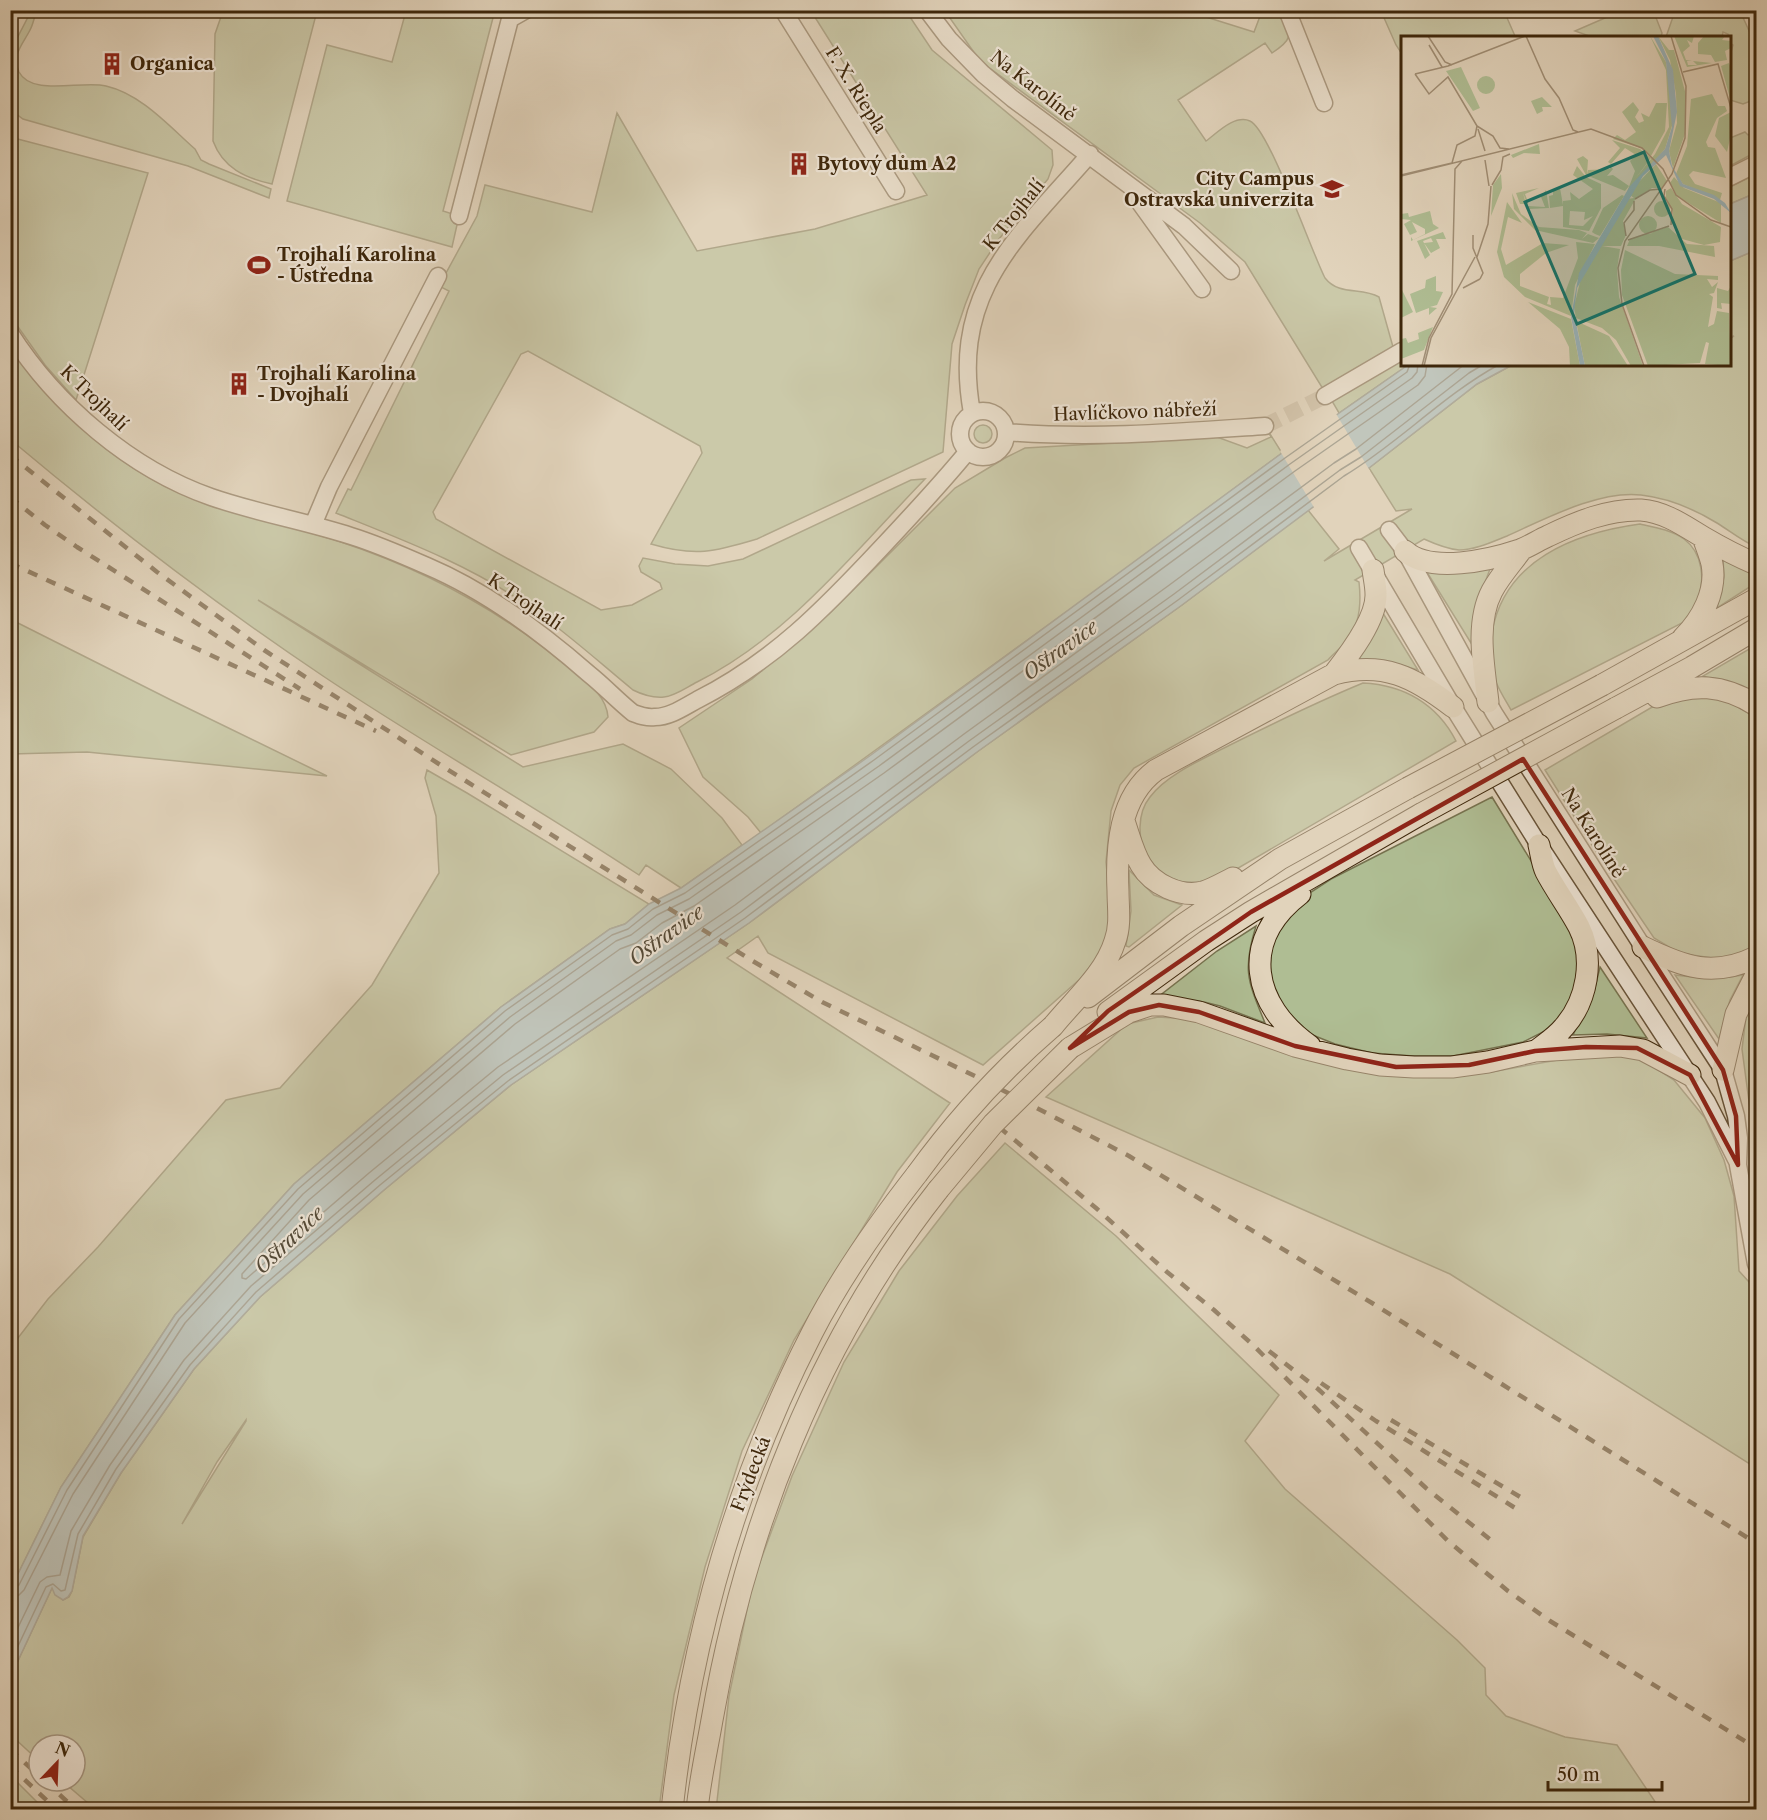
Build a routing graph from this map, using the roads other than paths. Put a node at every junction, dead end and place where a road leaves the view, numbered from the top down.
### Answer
1 (526, 10) edge
2 (783, 10) edge
3 (927, 10) edge
4 (1287, 10) edge
5 (1324, 103) dead end
6 (1090, 154) junction
7 (1756, 164) edge
8 (1731, 176) edge
9 (1126, 183) junction
10 (896, 191) dead end
11 (459, 216) dead end
12 (1231, 271) dead end
13 (438, 276) dead end
14 (1202, 289) dead end
15 (10, 333) edge
16 (1401, 352) edge
17 (1325, 396) tunnel mouth
18 (972, 413) junction
19 (1265, 426) tunnel mouth
20 (1006, 432) junction
21 (968, 451) junction
22 (313, 525) junction
23 (1389, 530) dead end
24 (1703, 537) junction
25 (1359, 548) dead end
26 (1522, 549) junction
27 (1405, 550) junction
28 (1756, 564) edge
29 (1373, 570) junction
30 (1756, 599) edge
31 (1756, 628) edge
32 (1678, 643) junction
33 (1334, 674) junction
34 (1488, 702) junction
35 (1756, 705) edge
36 (1453, 707) junction
37 (1616, 708) junction
38 (1124, 820) junction
39 (1539, 845) junction
40 (1352, 852) junction
41 (1280, 859) junction
42 (1642, 947) junction
43 (1756, 957) edge
44 (1756, 975) edge
45 (1059, 1020) junction
46 (1077, 1043) junction
47 (1536, 1051) junction
48 (1324, 1053) junction
49 (1724, 1070) junction
50 (1690, 1075) junction
51 (1738, 1165) junction
52 (1756, 1264) edge
53 (672, 1809) edge
54 (697, 1809) edge

1 - 11 street
2 - 10 street, F. X. Riepla
3 - 6 street, Na Karolíně
4 - 5 street
6 - 9 street, Na Karolíně
6 - 18 street, K Trojhalí
7 - 8 street
9 - 12 street
9 - 14 street
13 - 22 street
15 - 22 street, K Trojhalí
16 - 17 street
18 - 20 street
18 - 21 street
19 - 20 street, Havlíčkovo nábřeží
20 - 21 street
21 - 22 street, K Trojhalí
23 - 27 street, Na Karolíně
24 - 26 main road
24 - 28 main road
24 - 32 main road
25 - 29 street, Na Karolíně
26 - 27 main road
26 - 34 main road
27 - 34 street, Na Karolíně
29 - 33 main road
29 - 36 street, Na Karolíně
30 - 32 main road
31 - 37 main road
32 - 41 main road, bridge
33 - 36 main road
33 - 38 main road
34 - 42 street, Na Karolíně
35 - 37 main road
36 - 39 street, Na Karolíně
37 - 40 main road, bridge
38 - 41 main road
38 - 45 main road
39 - 47 main road
39 - 50 street, Na Karolíně
40 - 46 main road
40 - 48 main road
41 - 45 main road
42 - 43 main road
42 - 49 street, Na Karolíně
44 - 49 main road
45 - 53 main road, Frýdecká, bridge
46 - 48 main road
46 - 54 main road, Frýdecká, bridge
47 - 48 main road
47 - 50 main road
49 - 51 street, Na Karolíně
50 - 51 street, Na Karolíně
51 - 52 street, Na Karolíně

